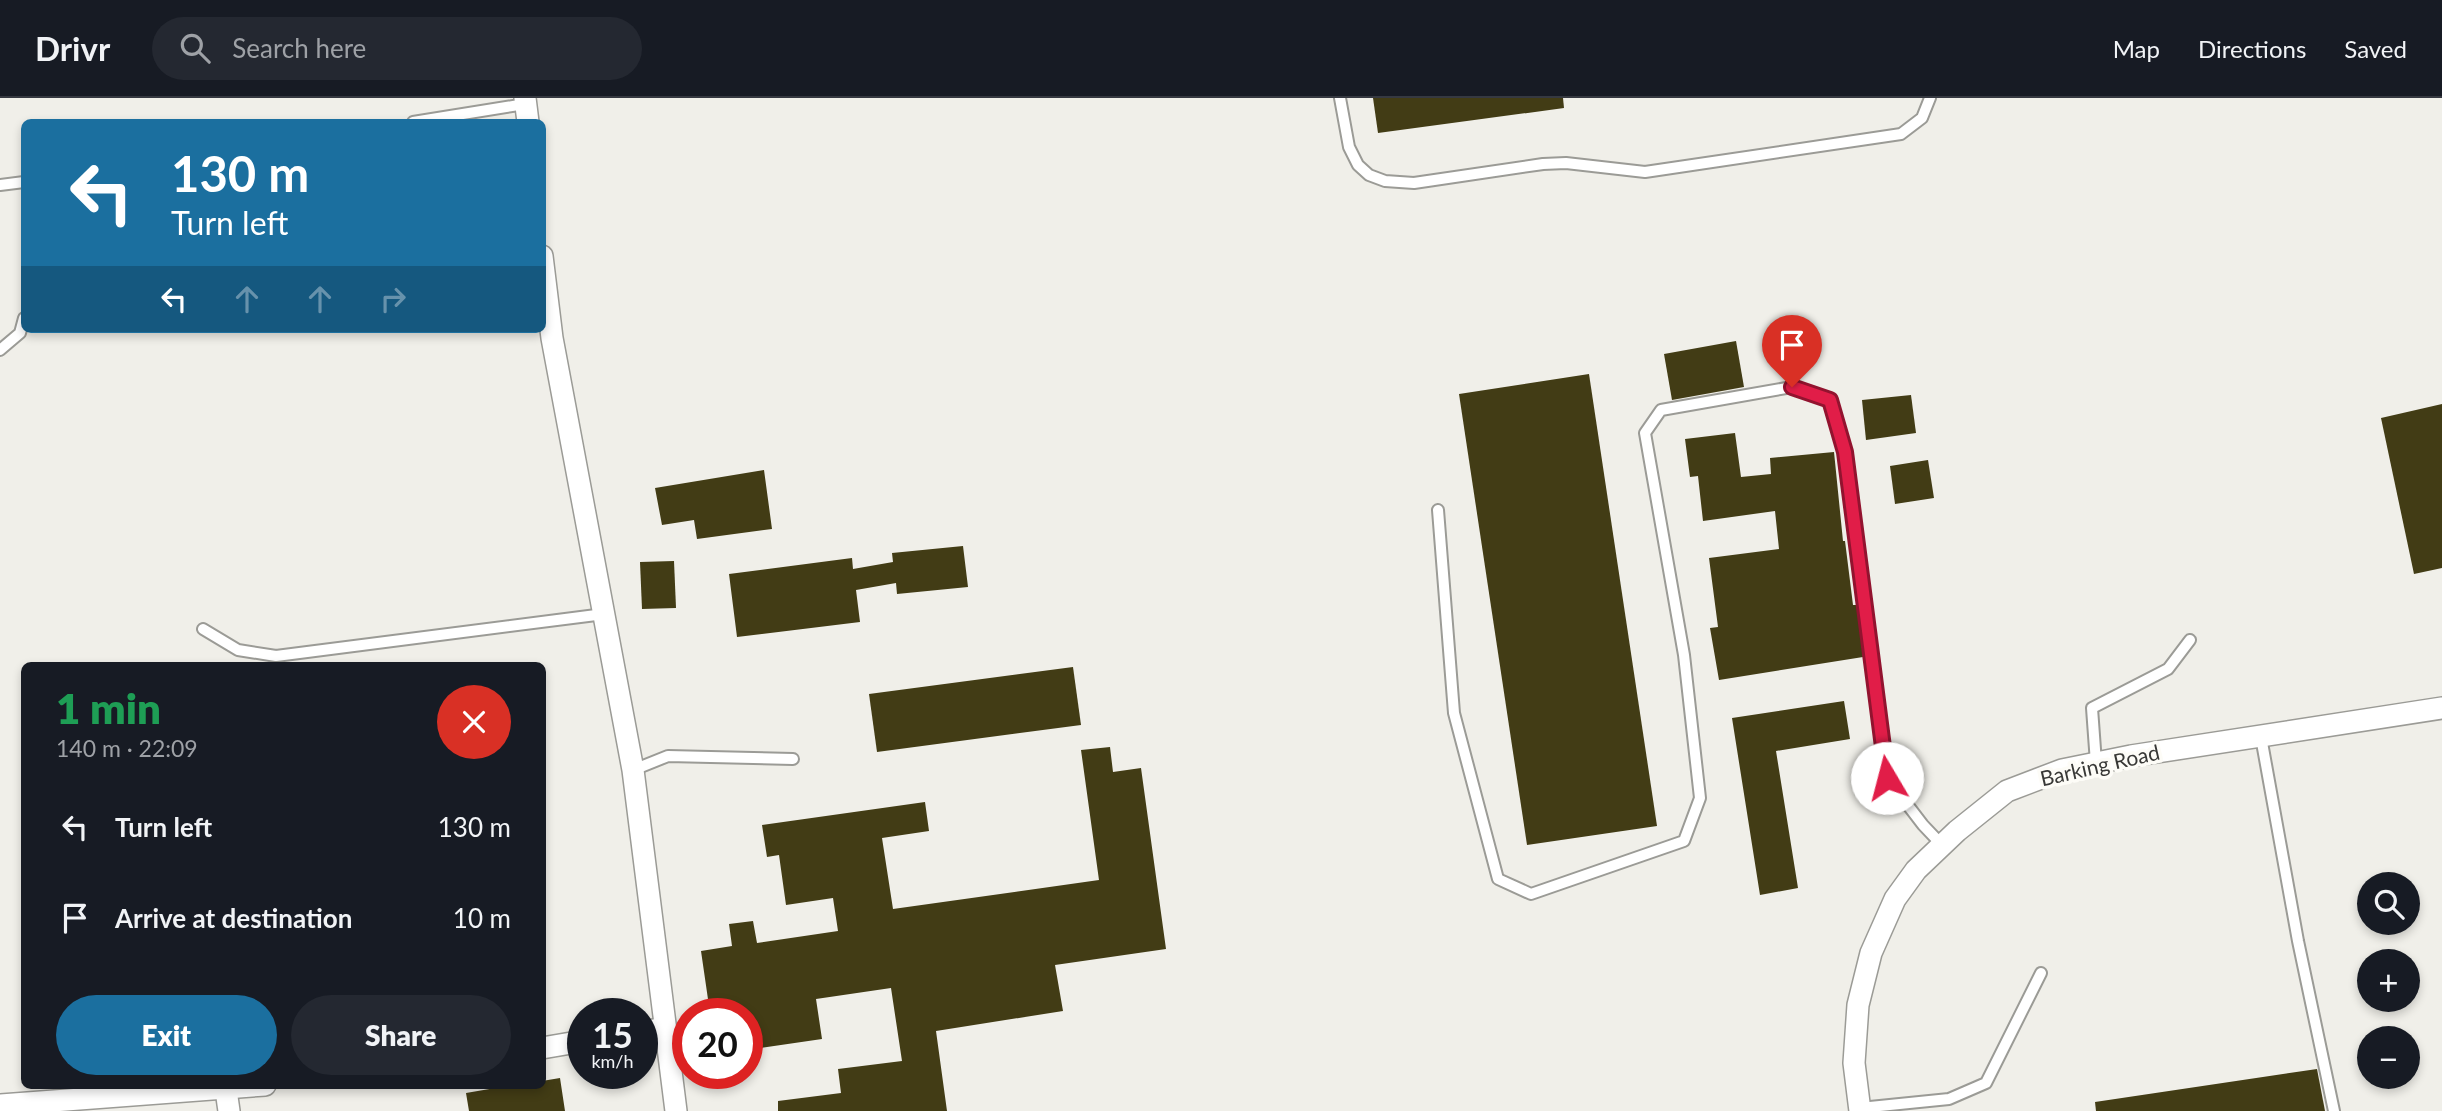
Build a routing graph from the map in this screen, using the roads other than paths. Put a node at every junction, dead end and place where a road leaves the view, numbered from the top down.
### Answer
1 (1340, 98) edge
2 (1930, 98) edge
3 (526, 108) edge
4 (437, 119) edge
5 (21, 182) edge
6 (0, 186) edge
7 (546, 289) edge
8 (21, 329) edge
9 (0, 349) edge
10 (1438, 510) dead end
11 (604, 614) junction
12 (203, 629) dead end
13 (2190, 640) dead end
14 (2442, 708) edge
15 (2261, 737) junction
16 (793, 759) dead end
17 (2096, 763) junction
18 (633, 770) junction
19 (1942, 845) junction
20 (2041, 973) dead end
21 (665, 1028) junction
22 (658, 1029) edge
23 (567, 1044) edge
24 (546, 1047) edge
25 (234, 1089) edge
26 (226, 1090) junction
27 (0, 1104) edge
28 (1860, 1110) edge
29 (229, 1111) edge
30 (676, 1111) edge
31 (2334, 1111) edge

1 - 2 lane
3 - 4 lane
5 - 6 lane
7 - 11 street
8 - 9 lane
10 - 19 lane
11 - 12 lane
11 - 18 street
13 - 17 lane
14 - 15 street, Barking Road
15 - 17 street, Barking Road
15 - 31 lane
16 - 18 lane
17 - 19 street, Barking Road
18 - 21 street
19 - 28 street, Barking Road
20 - 28 lane
21 - 22 street
21 - 30 street
23 - 24 street
25 - 26 street
26 - 27 street
26 - 29 street

